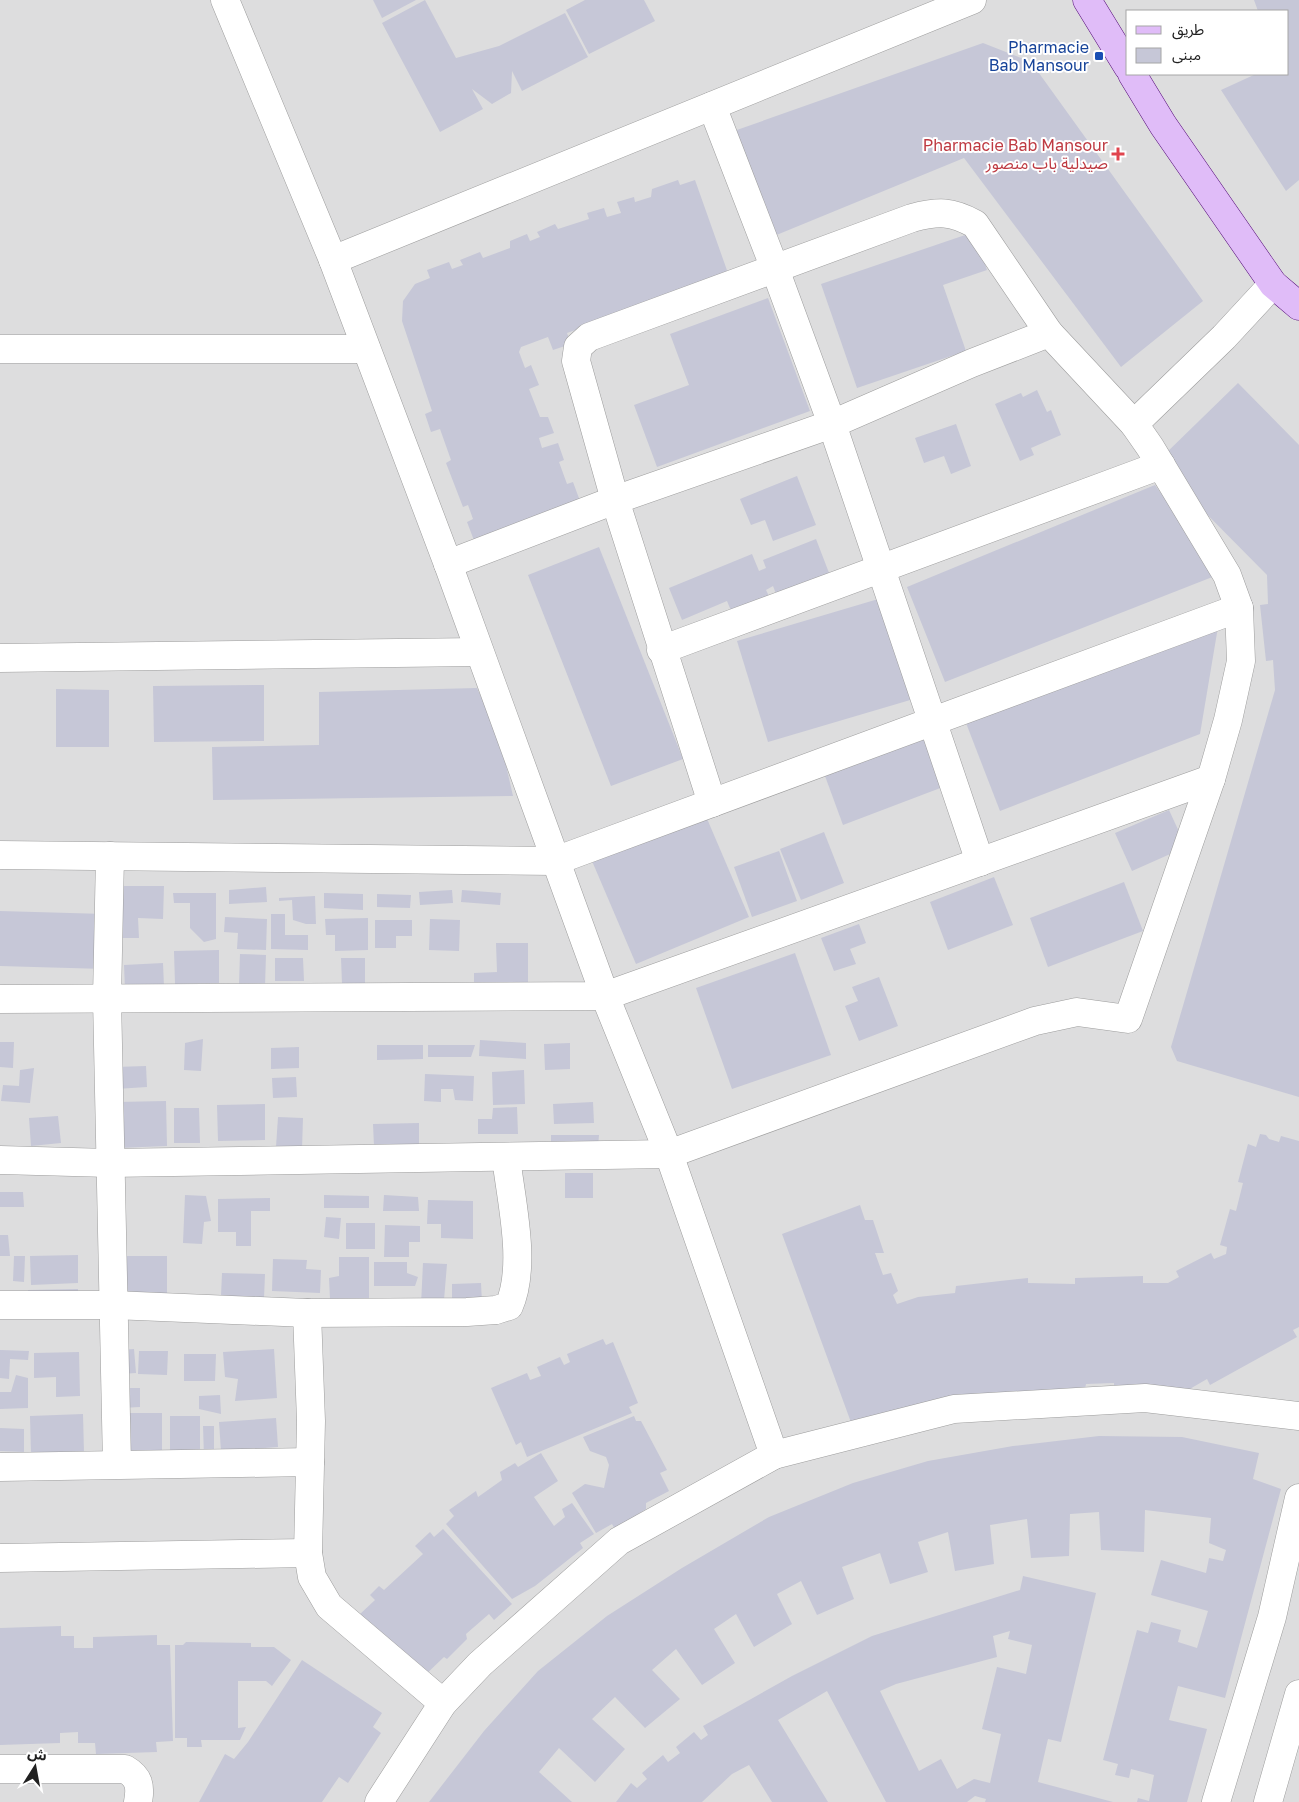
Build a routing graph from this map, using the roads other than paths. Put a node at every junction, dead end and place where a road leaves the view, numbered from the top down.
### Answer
1 (225, 0) edge
2 (972, 0) edge
3 (1087, 0) edge
4 (1126, 64) edge
5 (1133, 75) edge
6 (712, 106) junction
7 (333, 260) junction
8 (775, 269) junction
9 (1273, 284) junction
10 (1299, 306) edge
11 (1049, 333) junction
12 (0, 349) edge
13 (366, 349) junction
14 (832, 424) junction
15 (1134, 424) junction
16 (1161, 465) junction
17 (615, 500) junction
18 (448, 564) junction
19 (880, 569) junction
20 (1239, 608) junction
21 (661, 650) junction
22 (478, 652) junction
23 (0, 658) edge
24 (932, 721) junction
25 (1211, 779) junction
26 (712, 802) junction
27 (0, 855) edge
28 (110, 856) junction
29 (555, 861) junction
30 (980, 862) junction
31 (605, 996) junction
32 (107, 998) junction
33 (0, 999) edge
34 (669, 1154) junction
35 (506, 1157) junction
36 (0, 1160) edge
37 (109, 1163) junction
38 (0, 1305) edge
39 (113, 1305) junction
40 (307, 1313) junction
41 (1299, 1416) edge
42 (774, 1455) junction
43 (310, 1462) junction
44 (116, 1464) junction
45 (0, 1467) edge
46 (1299, 1498) edge
47 (308, 1552) junction
48 (0, 1558) edge
49 (1299, 1694) edge
50 (443, 1703) junction
51 (0, 1768) edge
52 (138, 1802) edge
53 (379, 1802) edge
54 (1216, 1802) edge
55 (1268, 1802) edge

1 - 7 street
2 - 6 street
3 - 4 street
5 - 9 street
6 - 7 street
6 - 8 street
7 - 13 street
8 - 11 street
8 - 14 street
8 - 17 street
9 - 10 street
9 - 15 street
11 - 14 street
11 - 15 street
12 - 13 street
13 - 18 street
14 - 17 street
14 - 19 street
15 - 16 street
16 - 19 street
16 - 20 street
17 - 18 street
17 - 21 street
18 - 22 street
19 - 21 street
19 - 24 street
20 - 24 street
20 - 25 street
21 - 26 street
22 - 23 street
22 - 29 street
24 - 26 street
24 - 30 street
25 - 30 street
25 - 34 street
26 - 29 street
27 - 28 street
28 - 29 street
28 - 32 street
29 - 31 street
30 - 31 street
31 - 32 street
31 - 34 street
32 - 33 street
32 - 37 street
34 - 35 street
34 - 42 street
35 - 37 street
35 - 40 street
36 - 37 street
37 - 39 street
38 - 39 street
39 - 40 street
39 - 44 street
40 - 43 street
41 - 42 street
42 - 50 street
43 - 44 street
43 - 47 street
44 - 45 street
46 - 54 street
47 - 48 street
47 - 50 street
49 - 55 street
50 - 53 street
51 - 52 street

